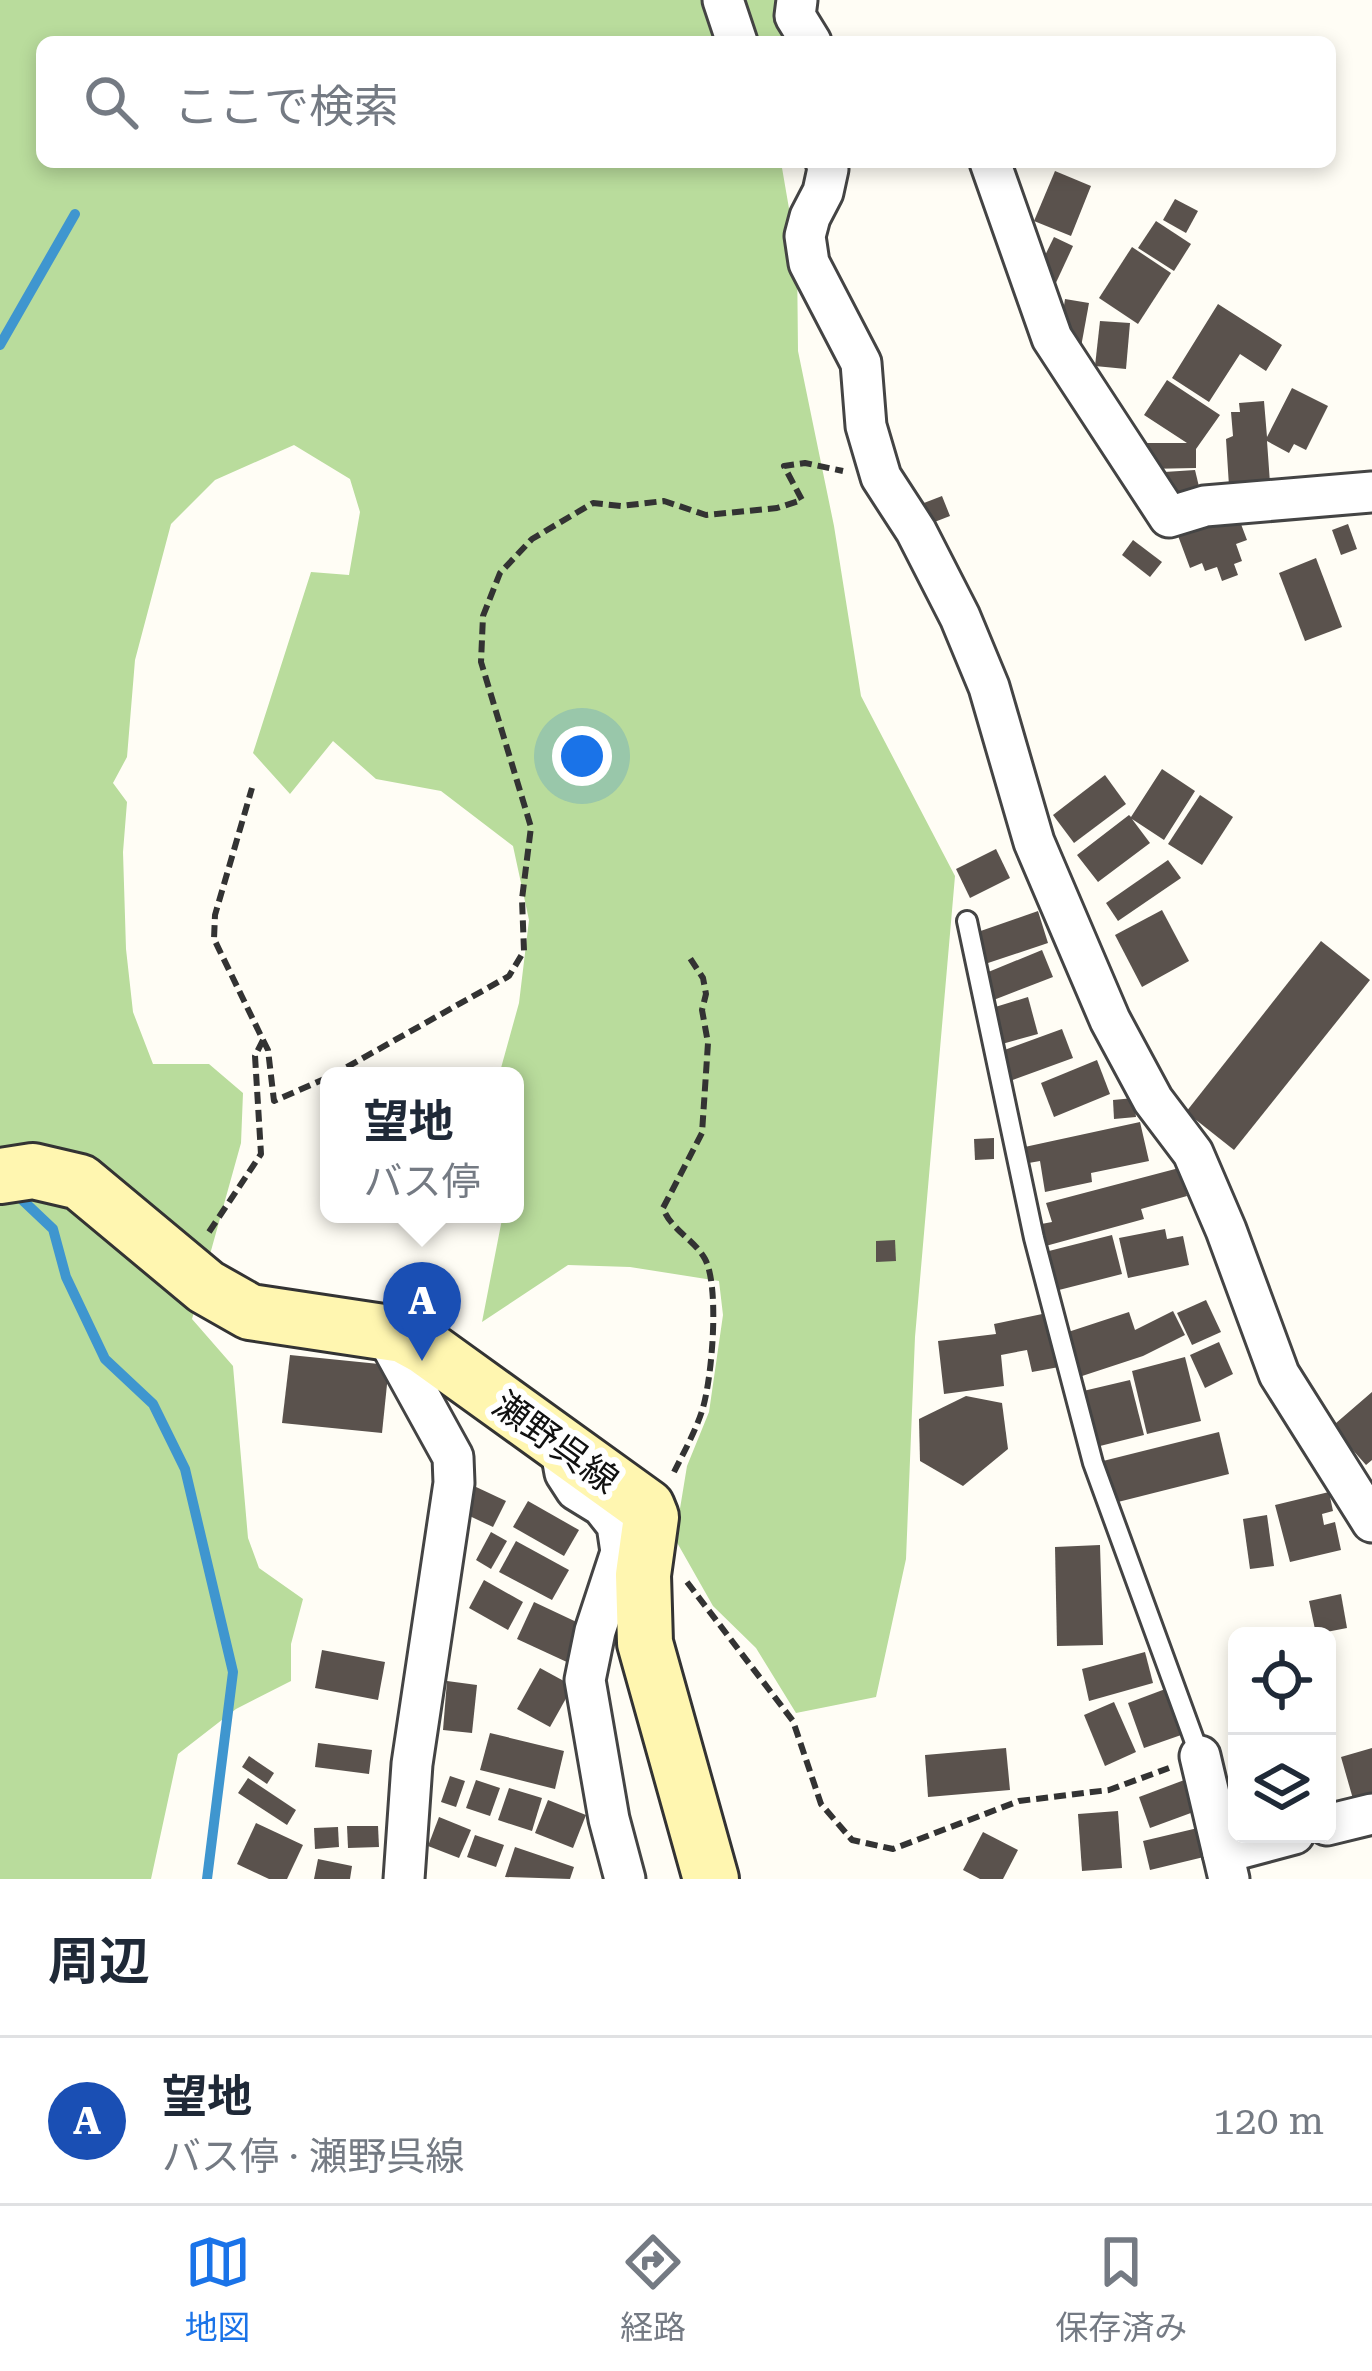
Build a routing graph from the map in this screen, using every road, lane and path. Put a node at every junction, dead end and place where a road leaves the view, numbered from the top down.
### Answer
1 (723, 0) edge
2 (797, 0) edge
3 (735, 36) edge
4 (807, 36) edge
5 (828, 168) edge
6 (992, 168) edge
7 (880, 477) junction
8 (1372, 492) edge
9 (251, 788) dead end
10 (967, 921) dead end
11 (688, 955) dead end
12 (263, 1040) junction
13 (348, 1067) edge
14 (320, 1081) edge
15 (0, 1176) edge
16 (183, 1270) junction
17 (383, 1330) junction
18 (560, 1446) junction
19 (647, 1507) junction
20 (1372, 1522) edge
21 (684, 1577) dead end
22 (1200, 1756) junction
23 (1372, 1814) edge
24 (1336, 1824) edge
25 (1275, 1843) edge
26 (1226, 1866) edge
27 (404, 1879) edge
28 (625, 1879) edge
29 (711, 1879) edge

1 - 3 street
2 - 4 street
5 - 7 street
6 - 8 street
7 - 13 path
7 - 20 street
9 - 12 path
10 - 22 lane
11 - 19 path
12 - 14 path
12 - 16 path
15 - 16 main road, 瀬野呉線
16 - 17 main road, 瀬野呉線
17 - 18 main road, 瀬野呉線
17 - 27 street
18 - 19 main road, 瀬野呉線
18 - 28 street
19 - 29 main road, 瀬野呉線
21 - 22 path
22 - 26 street
23 - 24 street
25 - 26 street

